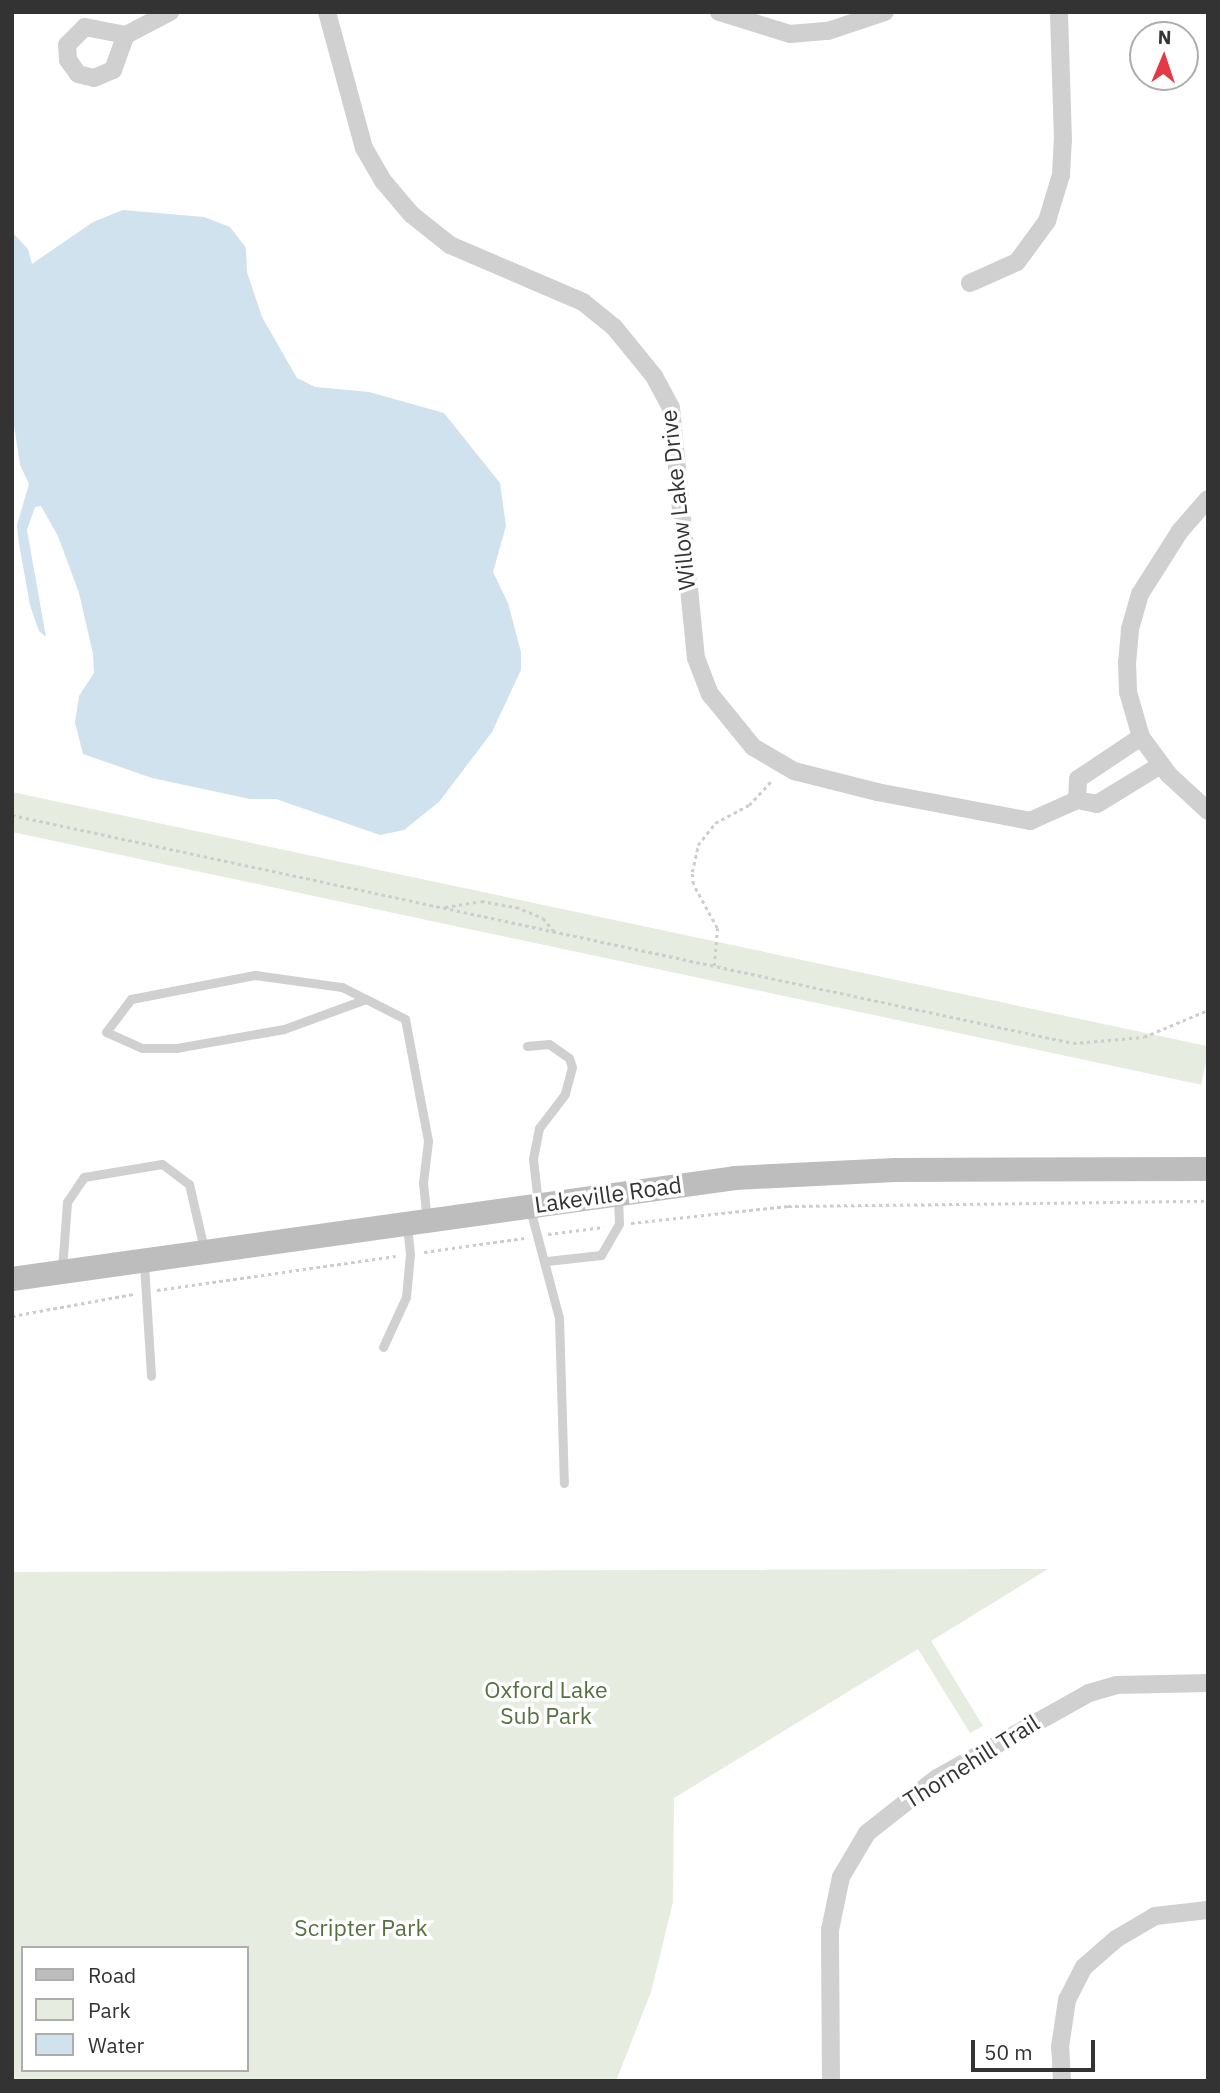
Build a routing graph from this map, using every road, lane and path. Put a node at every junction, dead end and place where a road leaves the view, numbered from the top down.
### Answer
1 (170, 12) edge
2 (327, 12) edge
3 (719, 12) edge
4 (885, 12) edge
5 (1059, 12) edge
6 (125, 35) dead end
7 (970, 283) dead end
8 (1208, 499) edge
9 (1141, 737) junction
10 (783, 765) junction
11 (1161, 765) junction
12 (1077, 800) junction
13 (1208, 811) edge
14 (12, 815) edge
15 (443, 907) junction
16 (554, 931) junction
17 (714, 966) junction
18 (366, 999) junction
19 (1208, 1010) edge
20 (527, 1046) dead end
21 (1208, 1169) edge
22 (617, 1192) junction
23 (533, 1204) junction
24 (417, 1220) junction
25 (204, 1251) junction
26 (143, 1259) junction
27 (547, 1261) junction
28 (62, 1270) junction
29 (12, 1279) edge
30 (383, 1347) dead end
31 (151, 1376) dead end
32 (564, 1483) dead end
33 (1208, 1683) edge
34 (1208, 1910) edge
35 (831, 2081) edge
36 (1062, 2081) edge

1 - 6 street
2 - 10 street, Willow Lake Drive
3 - 4 street
5 - 7 street
8 - 9 street
9 - 11 street
9 - 12 street
10 - 12 street, Willow Lake Drive
10 - 17 path
11 - 12 street, Willow Lake Drive
11 - 13 street
14 - 15 path
15 - 16 path
15 - 16 path
16 - 17 path
17 - 19 path
18 - 18 lane
18 - 24 lane
20 - 23 lane
21 - 22 main road, Lakeville Road
22 - 23 main road, Lakeville Road
22 - 27 lane
23 - 24 main road, Lakeville Road
23 - 27 lane
24 - 25 main road, Lakeville Road
24 - 30 lane
25 - 26 main road, Lakeville Road
25 - 28 lane
26 - 28 main road, Lakeville Road
26 - 31 lane
27 - 32 lane
28 - 29 main road, Lakeville Road
33 - 35 street, Thornehill Trail
34 - 36 street

